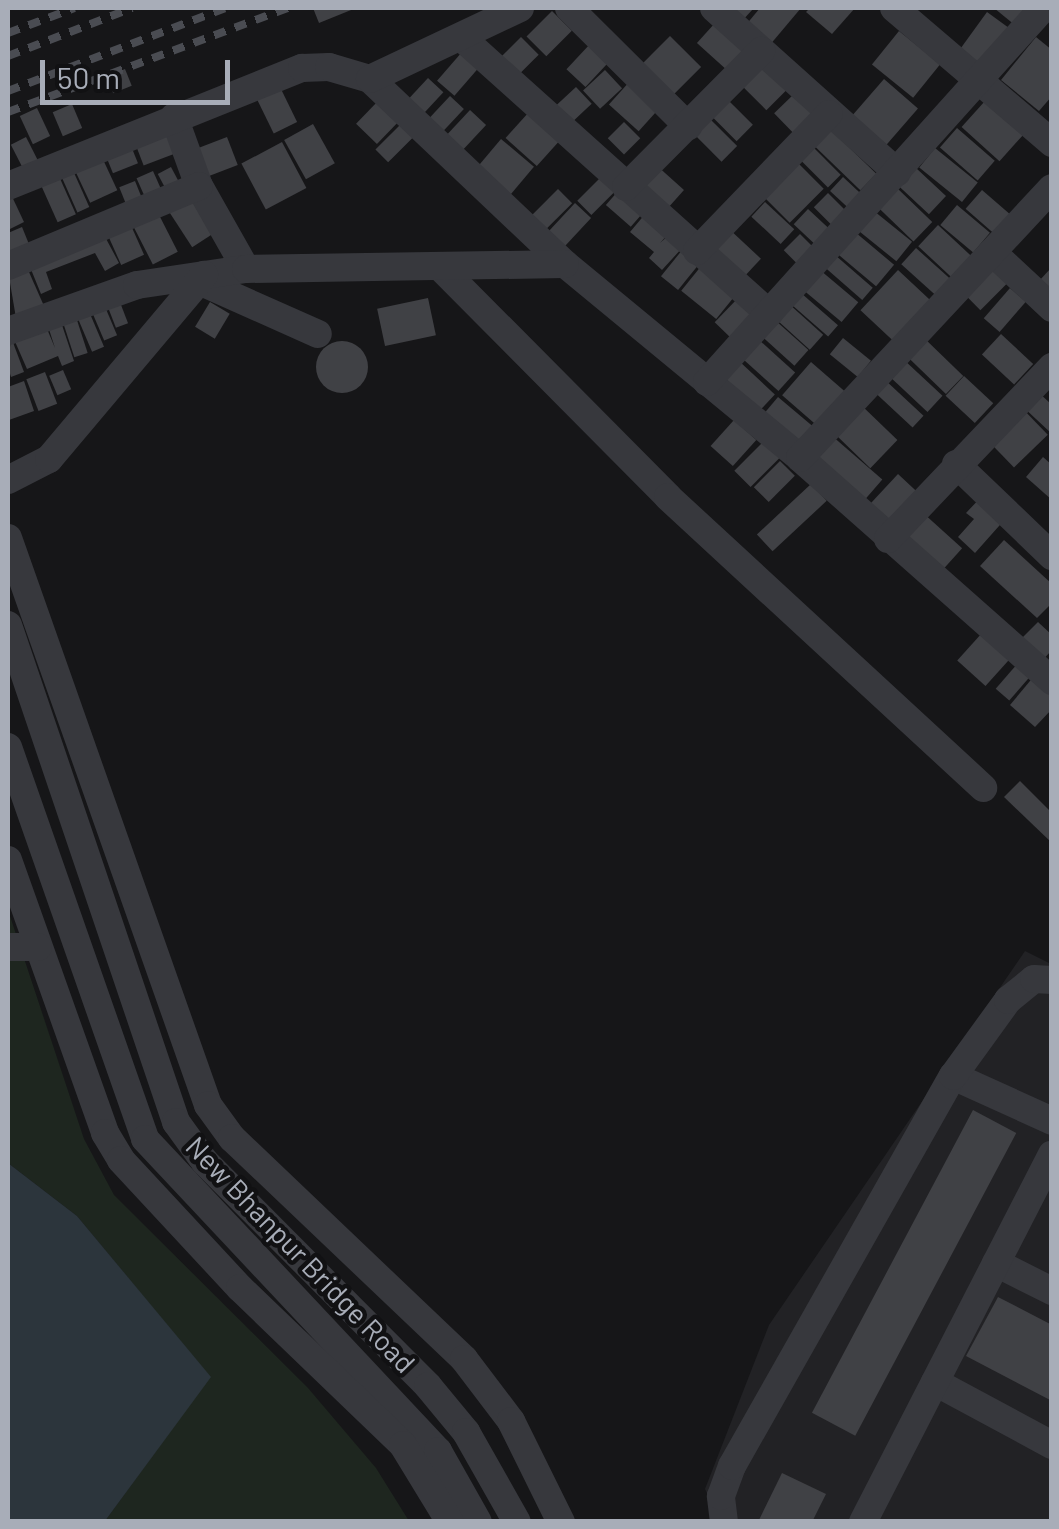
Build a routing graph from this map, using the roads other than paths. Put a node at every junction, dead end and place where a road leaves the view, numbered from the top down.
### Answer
1 (520, 8) edge
2 (569, 8) edge
3 (714, 8) edge
4 (894, 8) edge
5 (1043, 8) edge
6 (462, 37) junction
7 (761, 51) junction
8 (370, 79) junction
9 (980, 81) junction
10 (830, 114) junction
11 (174, 117) junction
12 (688, 126) junction
13 (1052, 143) edge
14 (896, 172) junction
15 (8, 186) edge
16 (199, 186) junction
17 (626, 188) junction
18 (1052, 188) edge
19 (697, 252) junction
20 (992, 252) junction
21 (564, 264) junction
22 (8, 266) edge
23 (439, 266) junction
24 (246, 269) junction
25 (201, 278) junction
26 (1052, 308) edge
27 (770, 313) junction
28 (8, 331) edge
29 (318, 334) dead end
30 (1052, 367) edge
31 (707, 382) junction
32 (800, 458) junction
33 (956, 464) junction
34 (8, 480) edge
35 (8, 538) edge
36 (888, 539) junction
37 (1052, 556) edge
38 (8, 625) edge
39 (1052, 681) edge
40 (8, 746) edge
41 (984, 788) dead end
42 (8, 860) edge
43 (8, 947) edge
44 (38, 947) junction
45 (1052, 980) edge
46 (954, 1076) junction
47 (1052, 1122) edge
48 (1052, 1155) edge
49 (996, 1263) junction
50 (1052, 1291) edge
51 (935, 1382) junction
52 (1052, 1445) edge
53 (871, 1519) edge
54 (450, 1522) edge
55 (478, 1522) edge
56 (517, 1522) edge
57 (561, 1522) edge
58 (724, 1522) edge

1 - 6 street
2 - 12 street
3 - 7 street
4 - 9 street
5 - 9 street
6 - 8 street
6 - 17 street
7 - 10 street
7 - 12 street
8 - 11 street
8 - 21 street
9 - 13 street
9 - 14 street
10 - 14 street
10 - 19 street
11 - 15 street
11 - 16 street
12 - 17 street
14 - 27 street
16 - 22 street
16 - 24 street
17 - 19 street
18 - 20 street
19 - 27 street
20 - 26 street
20 - 32 street
21 - 23 street
21 - 31 street
23 - 24 street
23 - 41 street
24 - 25 street
25 - 28 street
25 - 29 street
25 - 34 street
27 - 31 street
30 - 33 street
31 - 32 street
32 - 36 street
33 - 36 street
33 - 37 street
35 - 57 street
36 - 39 street
38 - 56 street, New Bhanpur Bridge Road
40 - 55 street, New Bhanpur Bridge Road
42 - 44 street
43 - 44 street
44 - 54 street
45 - 46 street
46 - 47 street
46 - 58 street
48 - 49 street
49 - 50 street
49 - 51 street
51 - 52 street
51 - 53 street

